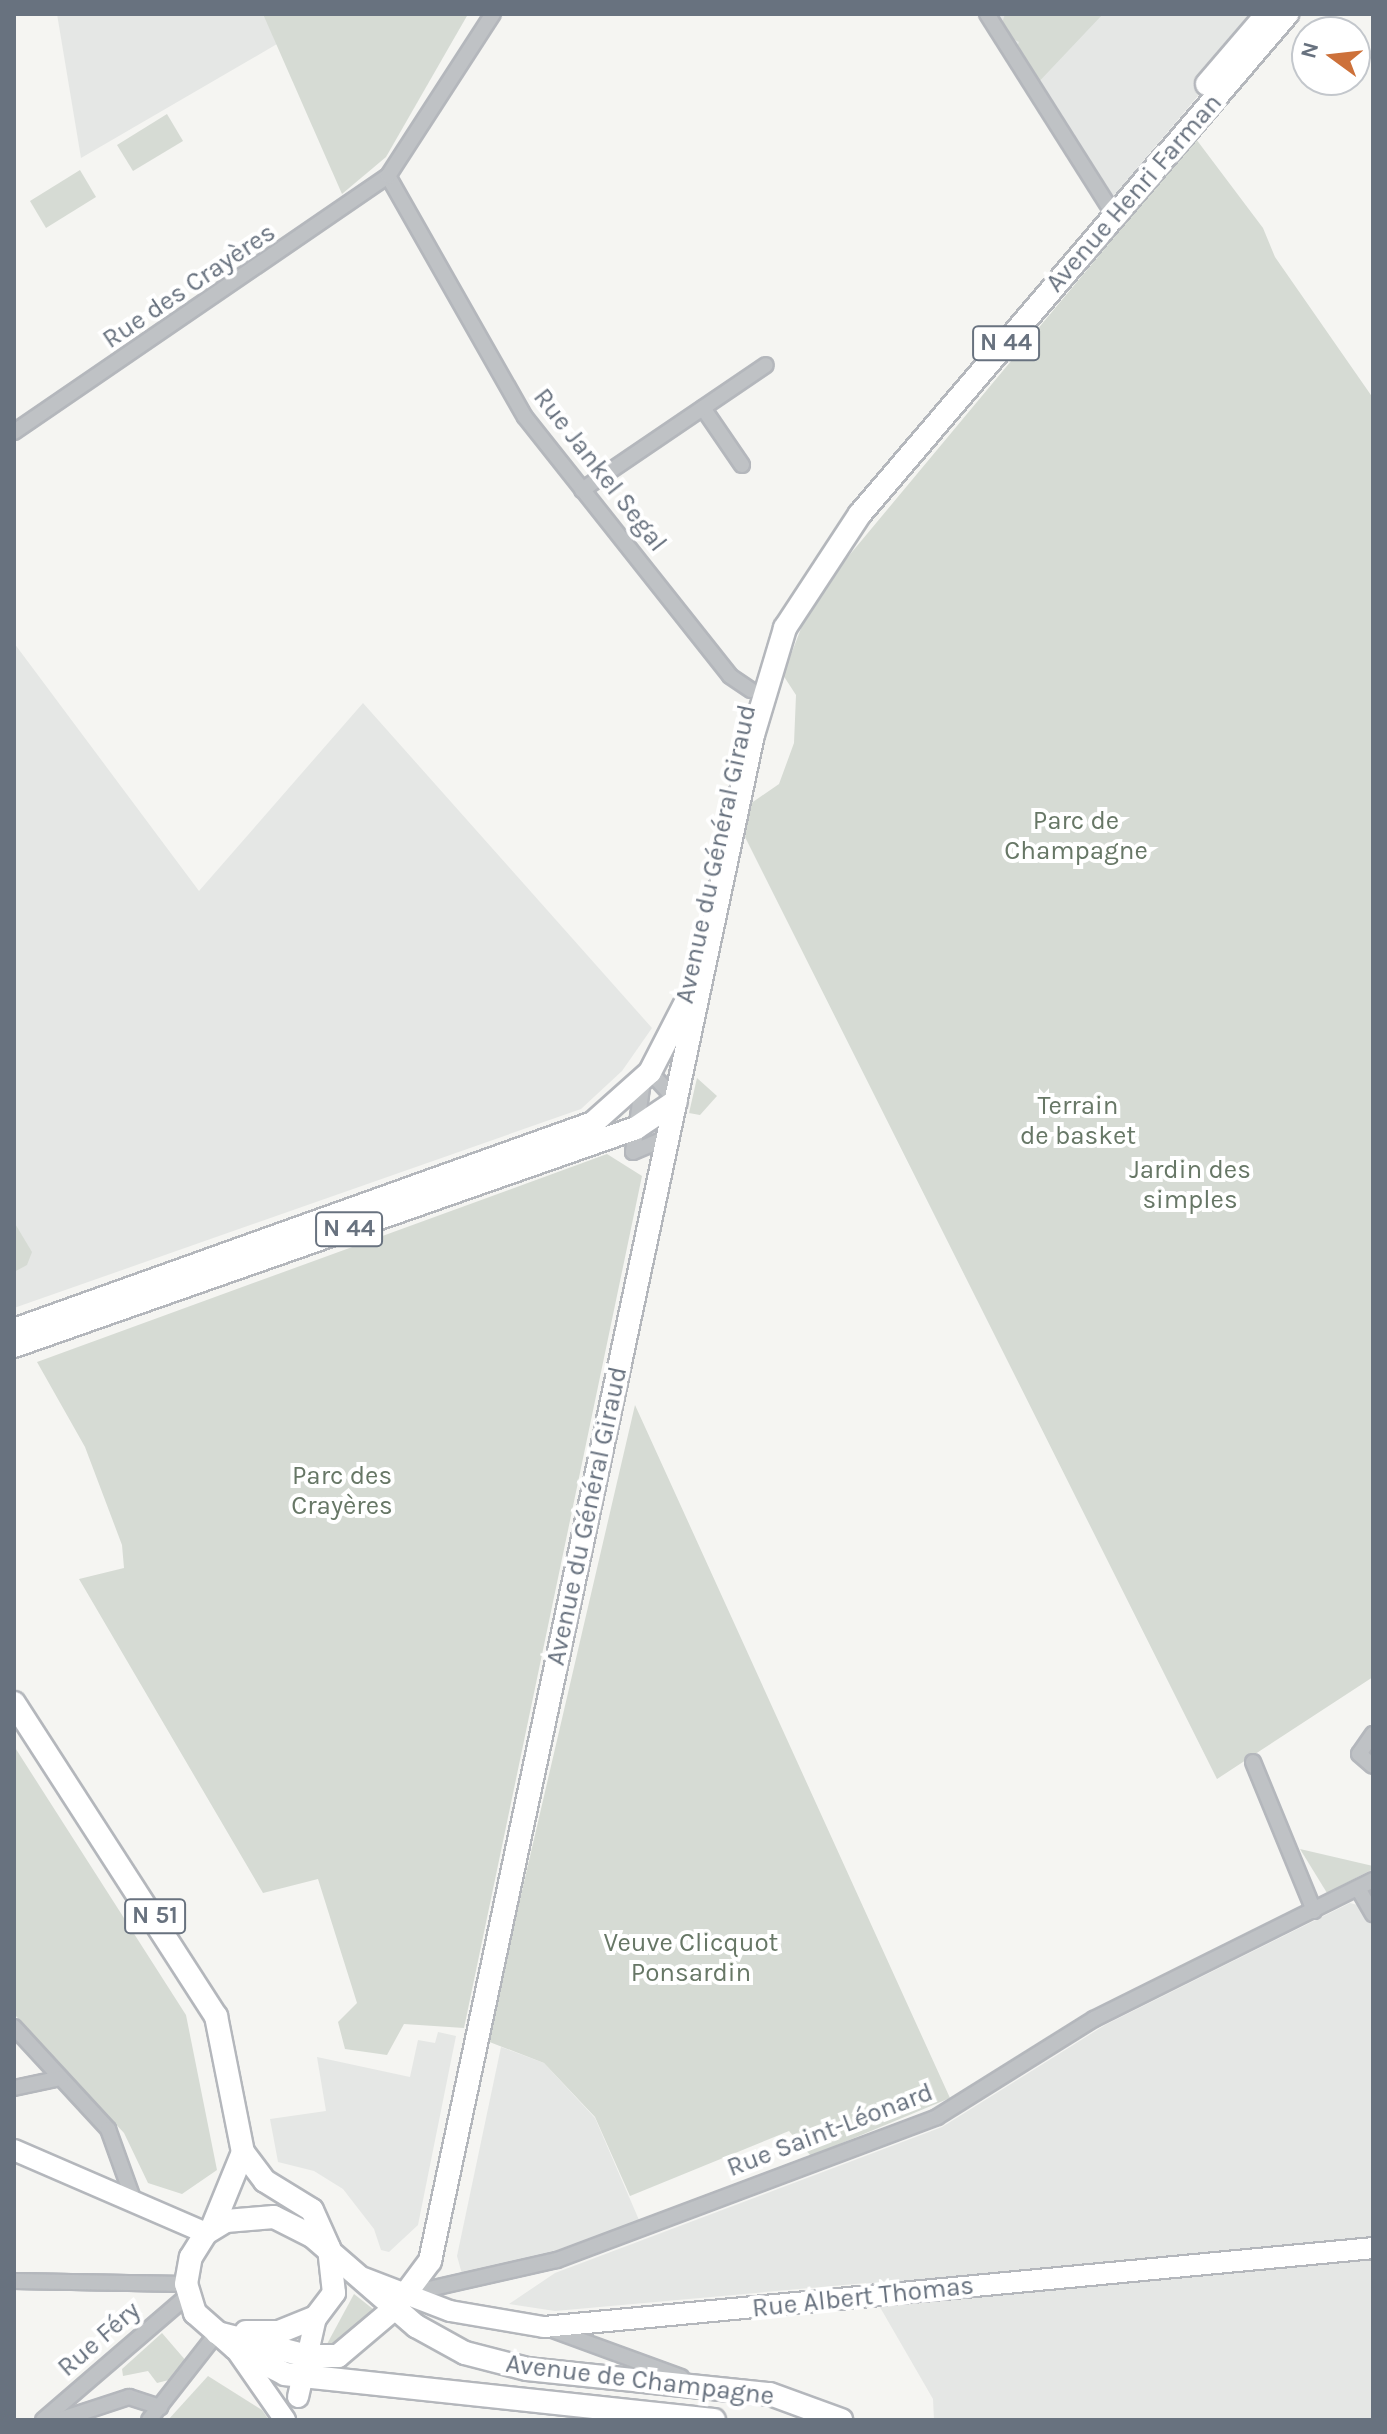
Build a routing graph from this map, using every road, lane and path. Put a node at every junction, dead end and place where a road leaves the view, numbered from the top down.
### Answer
1 (493, 14) edge
2 (987, 14) edge
3 (1267, 14) edge
4 (1287, 14) edge
5 (388, 176) junction
6 (1107, 204) junction
7 (766, 365) dead end
8 (703, 408) junction
9 (14, 432) edge
10 (742, 465) dead end
11 (582, 490) junction
12 (759, 666) joint
13 (751, 690) junction
14 (754, 732) joint
15 (647, 1076) junction
16 (677, 1100) junction
17 (636, 1128) junction
18 (666, 1138) junction
19 (14, 1330) edge
20 (14, 1346) edge
21 (14, 1703) edge
22 (1373, 1734) edge
23 (1253, 1762) dead end
24 (1373, 1766) edge
25 (1373, 1880) edge
26 (1359, 1890) junction
27 (1314, 1911) junction
28 (1373, 1914) edge
29 (14, 2027) edge
30 (61, 2078) junction
31 (14, 2088) edge
32 (14, 2150) edge
33 (243, 2152) junction
34 (135, 2204) junction
35 (209, 2230) junction
36 (329, 2248) junction
37 (1373, 2248) edge
38 (14, 2281) edge
39 (187, 2290) junction
40 (401, 2301) junction
41 (316, 2317) junction
42 (544, 2327) junction
43 (217, 2333) junction
44 (235, 2348) junction
45 (306, 2377) junction
46 (708, 2385) junction
47 (160, 2407) junction
48 (43, 2420) edge
49 (59, 2420) edge
50 (149, 2420) edge
51 (285, 2420) edge
52 (293, 2420) edge
53 (714, 2420) edge
54 (841, 2420) edge

1 - 5 street
2 - 6 street
3 - 6 main road, Avenue Henri Farman / N 44
4 - 14 main road, Avenue Henri Farman / N 44
5 - 9 street, Rue des Crayères
5 - 11 street, Rue Jankel Segal
6 - 12 main road, Avenue Henri Farman / N 44
7 - 8 street
8 - 10 street
8 - 11 street
11 - 13 street, Rue Jankel Segal
12 - 13 main road, Avenue du Général Giraud / N 44
13 - 15 main road, Avenue du Général Giraud / N 44
14 - 16 main road, Avenue du Général Giraud / N 44
15 - 16 street
15 - 17 street
15 - 19 main road, N 44
16 - 17 main road, N 44
16 - 18 main road, Avenue du Général Giraud
17 - 18 street
17 - 20 main road, N 44
18 - 40 main road, Avenue du Général Giraud
21 - 33 main road, N 51
22 - 24 street
23 - 27 street
25 - 26 street, Rue Saint-Léonard
26 - 27 street, Rue Saint-Léonard
26 - 28 street
27 - 40 street, Rue Saint-Léonard
29 - 30 street
30 - 31 street
30 - 34 street
32 - 34 street
33 - 35 main road
33 - 36 main road, N 51
34 - 35 street
35 - 36 main road
35 - 39 main road
36 - 40 main road, Avenue de Champagne / N 51
36 - 41 main road
37 - 42 street, Rue Albert Thomas
38 - 39 street
39 - 43 main road
39 - 48 street, Rue Féry
40 - 42 street, Rue Albert Thomas
40 - 45 main road, Avenue du Général Giraud
40 - 46 main road, Avenue de Champagne / N 51
41 - 43 main road
41 - 45 street
42 - 46 street
43 - 44 main road, Avenue de Champagne
43 - 45 main road
43 - 47 street
44 - 45 main road, Avenue de Champagne
44 - 51 street
45 - 52 street
45 - 53 main road, Avenue de Champagne
46 - 54 main road, Avenue de Champagne / N 51
47 - 49 street
47 - 50 street

